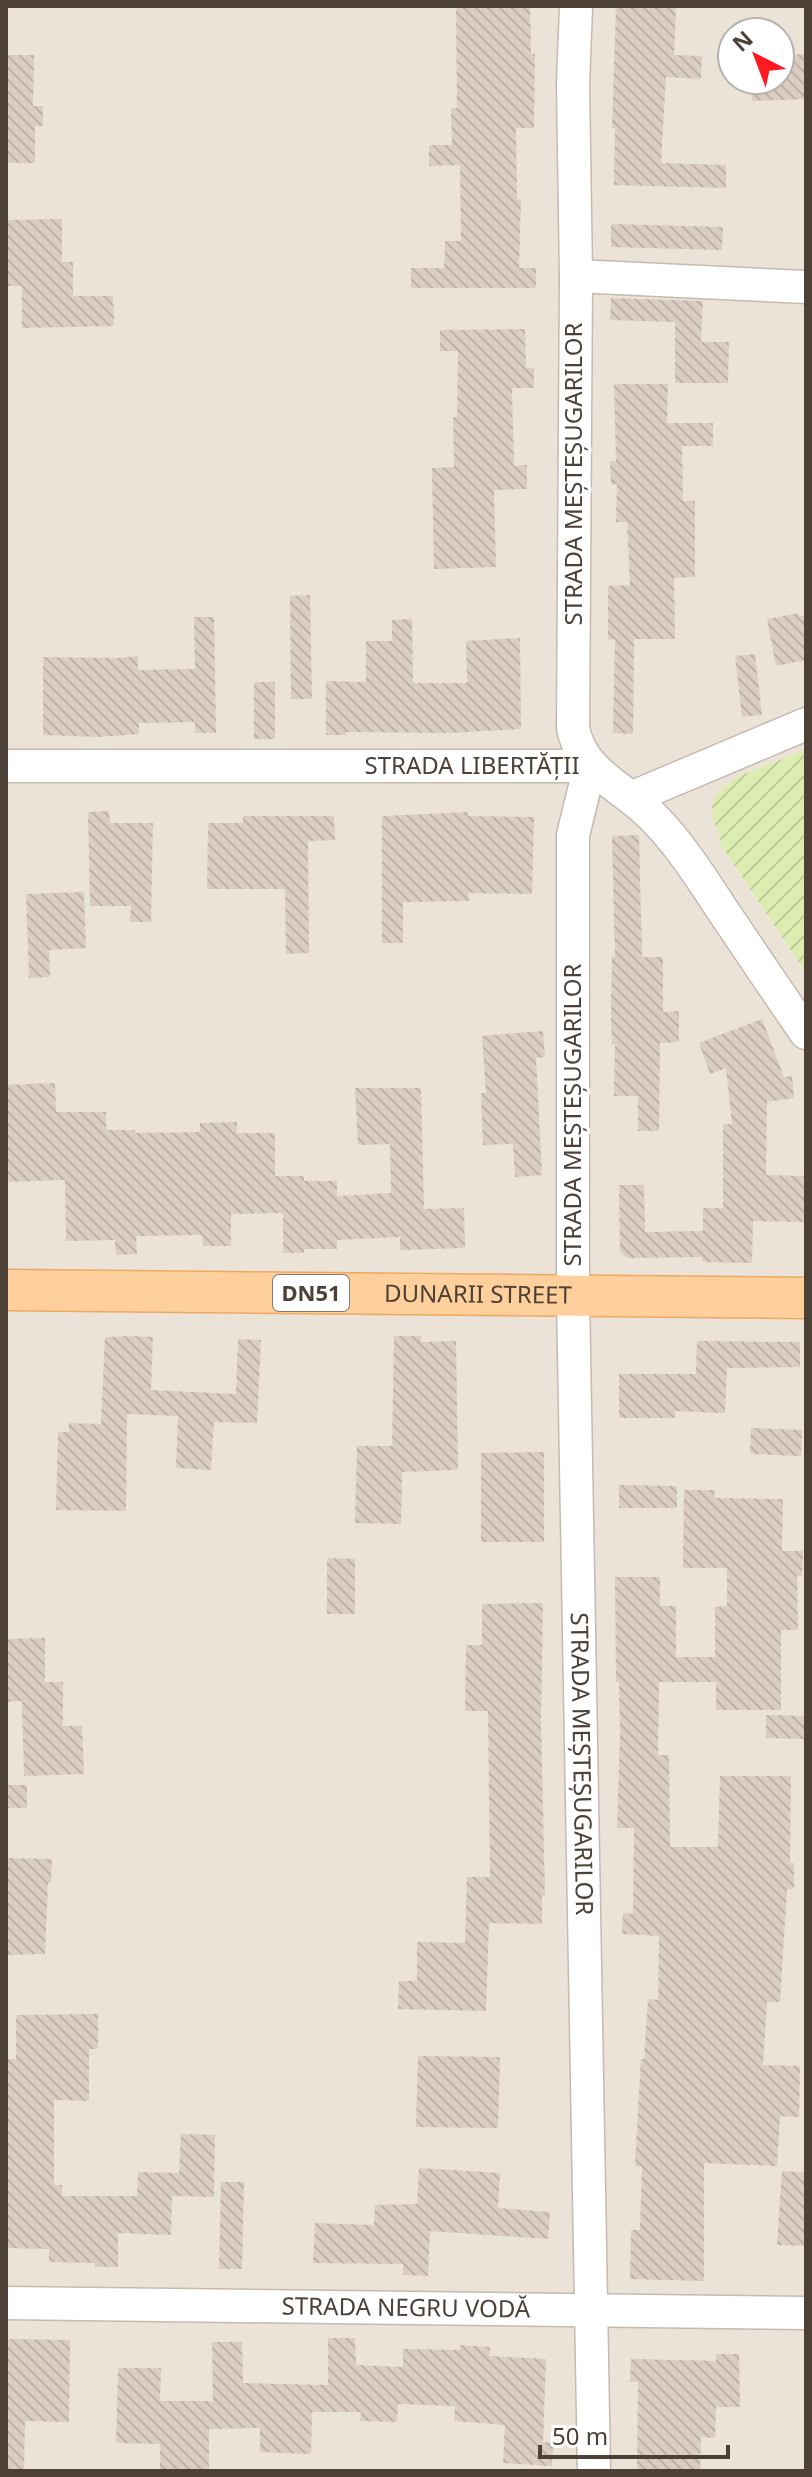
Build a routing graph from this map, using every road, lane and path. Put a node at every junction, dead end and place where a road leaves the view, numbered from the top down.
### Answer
1 (576, 6) edge
2 (576, 276) junction
3 (806, 287) edge
4 (806, 724) edge
5 (6, 766) edge
6 (590, 766) junction
7 (633, 797) junction
8 (806, 1033) edge
9 (6, 1290) edge
10 (573, 1295) junction
11 (806, 1298) edge
12 (6, 2303) edge
13 (592, 2309) junction
14 (806, 2313) edge
15 (594, 2471) edge

1 - 2 street, STRADA MEȘTEȘUGARILOR
2 - 3 street
2 - 6 street, STRADA MEȘTEȘUGARILOR
4 - 7 street
5 - 6 street, STRADA LIBERTĂȚII
6 - 7 street, STRADA LIBERTĂȚII
6 - 10 street, STRADA MEȘTEȘUGARILOR
7 - 8 street, STRADA LIBERTĂȚII
9 - 10 main road, DUNARII STREET / DN51
10 - 11 main road, DUNARII STREET / DN51
10 - 13 street, STRADA MEȘTEȘUGARILOR
12 - 13 street, STRADA NEGRU VODĂ
13 - 14 street, STRADA NEGRU VODĂ
13 - 15 street, STRADA MEȘTEȘUGARILOR

